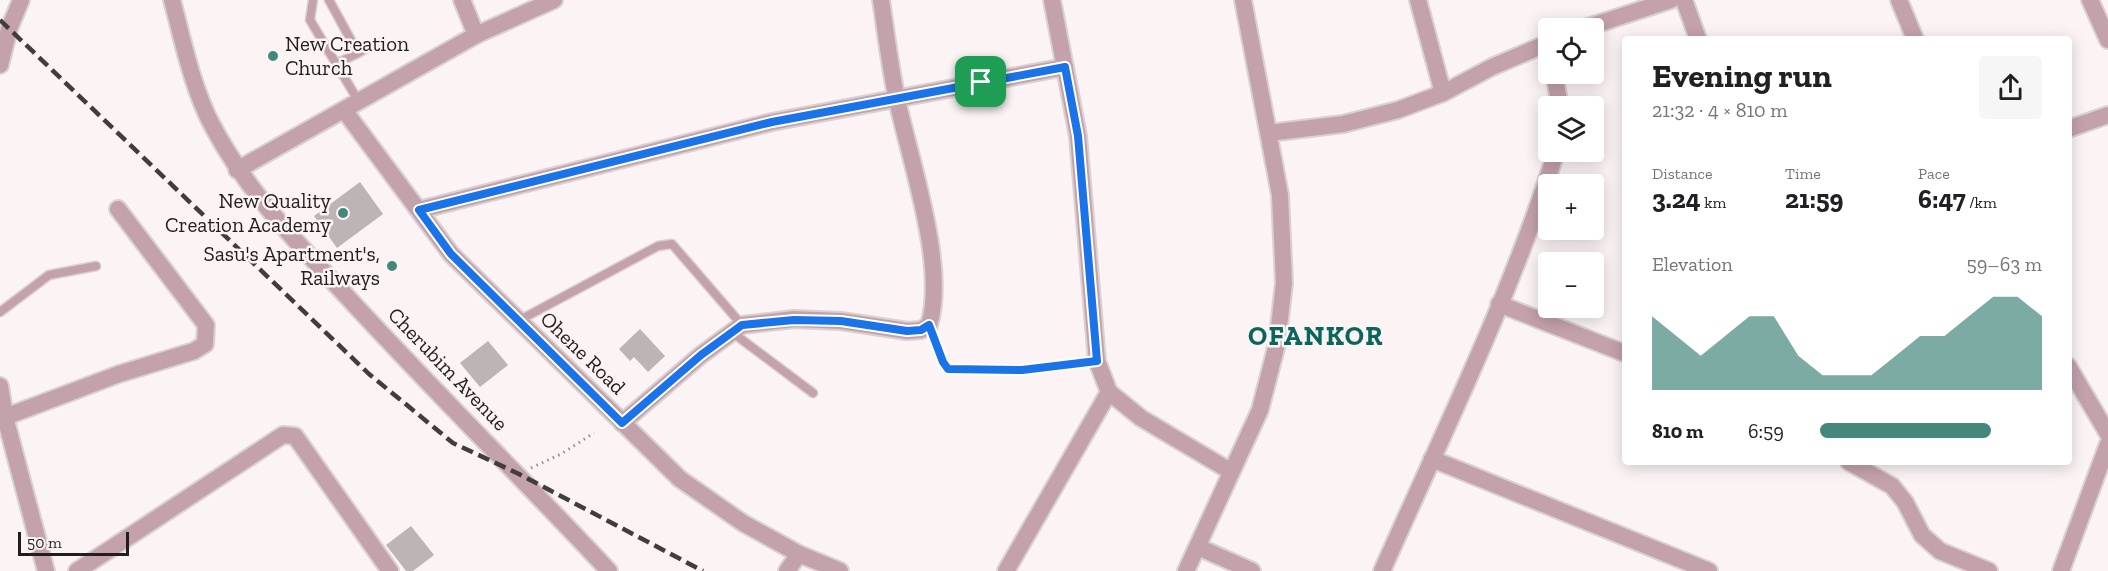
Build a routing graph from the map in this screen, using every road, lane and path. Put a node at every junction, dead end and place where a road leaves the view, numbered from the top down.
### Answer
1 (21, 0) edge
2 (172, 0) edge
3 (313, 0) edge
4 (329, 0) edge
5 (462, 0) edge
6 (554, 0) edge
7 (881, 0) edge
8 (1052, 0) edge
9 (1243, 0) edge
10 (1418, 0) edge
11 (1671, 0) edge
12 (1684, 0) edge
13 (1899, 0) edge
14 (2090, 0) edge
15 (1604, 22) edge
16 (476, 35) junction
17 (1697, 36) edge
18 (1914, 36) edge
19 (2108, 40) edge
20 (376, 43) dead end
21 (1538, 48) edge
22 (358, 53) junction
23 (336, 64) junction
24 (0, 65) edge
25 (1065, 67) junction
26 (1443, 93) junction
27 (897, 98) junction
28 (351, 106) junction
29 (2108, 115) edge
30 (2072, 128) edge
31 (1269, 133) junction
32 (1553, 162) edge
33 (237, 170) junction
34 (118, 209) dead end
35 (419, 210) junction
36 (96, 266) dead end
37 (1500, 304) junction
38 (0, 312) edge
39 (517, 321) junction
40 (929, 325) junction
41 (738, 329) junction
42 (1622, 349) edge
43 (1097, 361) junction
44 (2072, 373) edge
45 (0, 386) edge
46 (1109, 392) junction
47 (813, 393) dead end
48 (5, 417) junction
49 (622, 423) junction
50 (594, 433) dead end
51 (2108, 434) edge
52 (2108, 444) edge
53 (1432, 459) junction
54 (1854, 465) edge
55 (1230, 471) junction
56 (519, 474) junction
57 (1198, 548) junction
58 (799, 554) junction
59 (1970, 568) edge
60 (46, 571) edge
61 (77, 571) edge
62 (390, 571) edge
63 (609, 571) edge
64 (787, 571) edge
65 (840, 571) edge
66 (1006, 571) edge
67 (1186, 571) edge
68 (1252, 571) edge
69 (1382, 571) edge
70 (1709, 571) edge
71 (1989, 571) edge
72 (2061, 571) edge

1 - 24 street
2 - 33 street, Cherubim Avenue
3 - 23 lane
4 - 22 lane
5 - 16 street
6 - 16 street
7 - 27 street
8 - 25 street
9 - 31 street
10 - 26 street
11 - 15 street
12 - 17 street
13 - 18 street
14 - 19 street
16 - 28 street
20 - 22 lane
21 - 26 street
22 - 23 lane
23 - 28 lane
25 - 27 street
25 - 43 street
26 - 31 street
27 - 35 street
27 - 40 street
28 - 33 street
28 - 35 street, Ohene Road
29 - 30 street
31 - 55 street
32 - 37 street
33 - 56 street, Cherubim Avenue
34 - 48 street
35 - 39 street, Ohene Road
36 - 38 lane
37 - 42 street
37 - 53 street
39 - 41 lane
39 - 49 street, Ohene Road
40 - 41 street
40 - 43 path
41 - 47 lane
41 - 49 street
43 - 46 street
44 - 51 street
45 - 48 street
46 - 55 street
46 - 66 street
48 - 60 street
49 - 58 street, Ohene Road
50 - 56 path
52 - 72 street
53 - 69 street
53 - 70 street
54 - 59 street
55 - 57 street
56 - 63 street, Cherubim Avenue
57 - 67 street
57 - 68 street
58 - 64 street
58 - 65 street, Ohene Road
59 - 71 street
61 - 62 street

